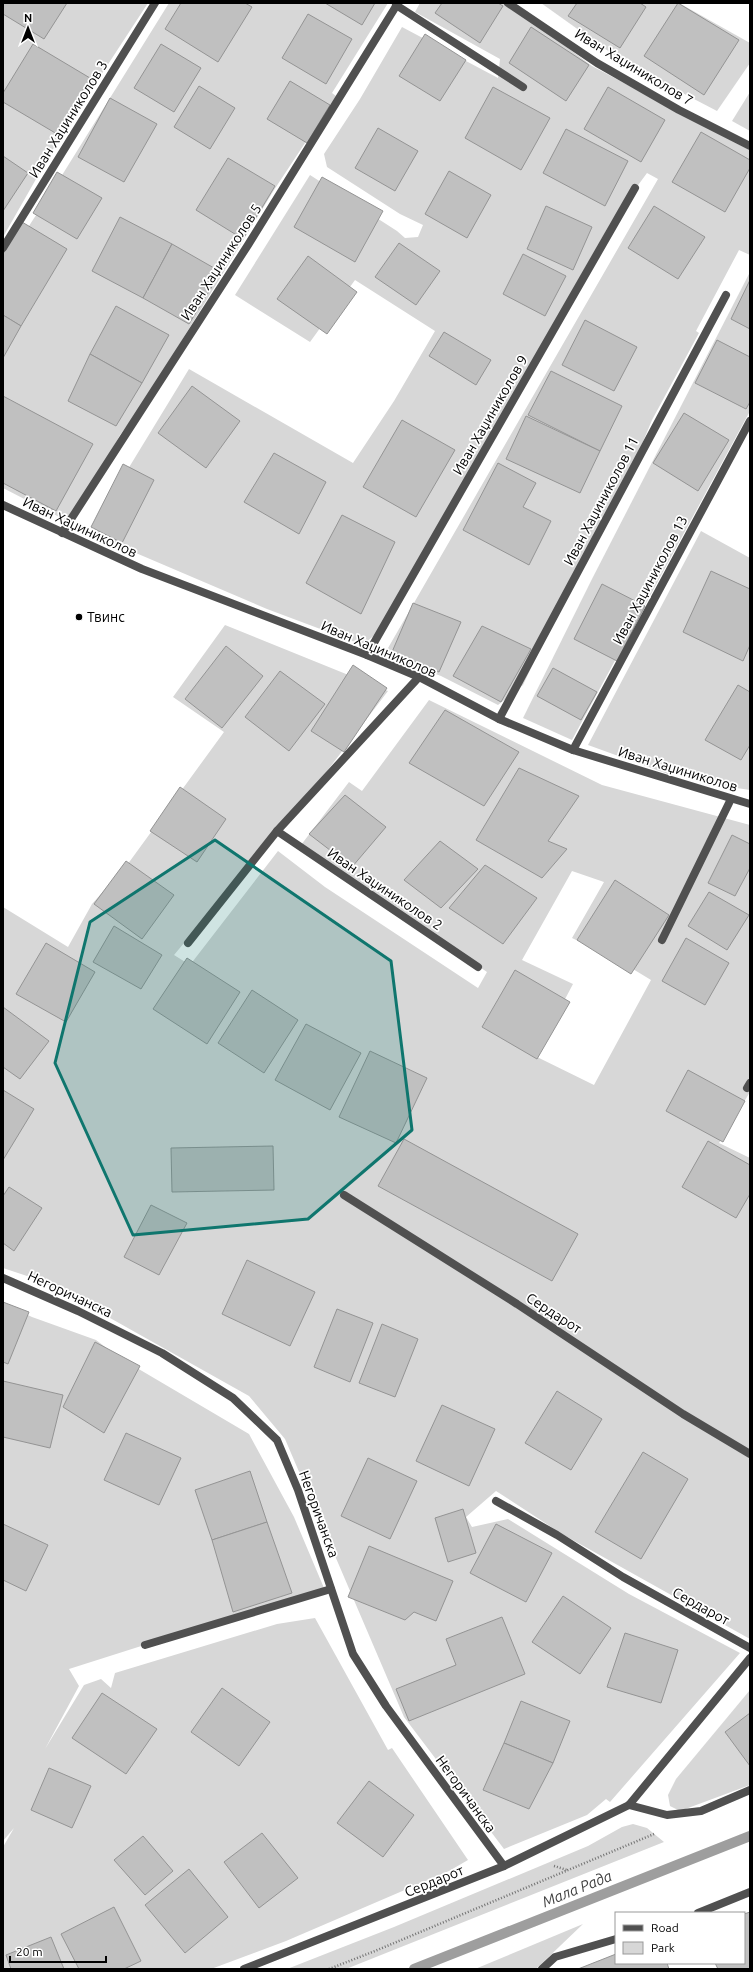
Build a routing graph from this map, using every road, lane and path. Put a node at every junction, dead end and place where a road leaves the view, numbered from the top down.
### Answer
1 (155, 3) edge
2 (508, 3) edge
3 (397, 4) edge
4 (523, 87) dead end
5 (750, 146) edge
6 (635, 188) dead end
7 (3, 248) edge
8 (726, 295) dead end
9 (750, 421) edge
10 (3, 505) edge
11 (62, 533) junction
12 (366, 655) junction
13 (419, 677) junction
14 (499, 719) junction
15 (573, 750) junction
16 (731, 799) junction
17 (750, 804) edge
18 (277, 831) junction
19 (662, 940) dead end
20 (188, 943) dead end
21 (478, 967) dead end
22 (344, 1195) dead end
23 (3, 1278) edge
24 (750, 1454) edge
25 (496, 1501) dead end
26 (331, 1589) junction
27 (146, 1645) dead end
28 (750, 1648) edge
29 (750, 1658) edge
30 (750, 1790) edge
31 (629, 1805) junction
32 (667, 1816) junction
33 (504, 1866) junction
34 (750, 1892) edge
35 (700, 1912) edge
36 (615, 1939) edge
37 (244, 1969) edge
38 (329, 1969) edge
39 (542, 1969) edge

1 - 7 street, Иван Хаџиниколов 3
2 - 5 street, Иван Хаџиниколов 7
3 - 4 street
3 - 11 street, Иван Хаџиниколов 5
6 - 12 street, Иван Хаџиниколов 9
8 - 14 street, Иван Хаџиниколов 11
9 - 15 street, Иван Хаџиниколов 13
10 - 11 street, Иван Хаџиниколов
11 - 12 street, Иван Хаџиниколов
12 - 13 street, Иван Хаџиниколов
13 - 14 street, Иван Хаџиниколов
13 - 18 street
14 - 15 street, Иван Хаџиниколов
15 - 16 street, Иван Хаџиниколов
16 - 17 street, Иван Хаџиниколов
16 - 19 street
18 - 20 street
18 - 21 street, Иван Хаџиниколов 2
22 - 24 street, Сердарот
23 - 26 street, Негоричанска
25 - 28 street, Сердарот
26 - 27 street
26 - 33 street, Негоричанска
29 - 31 street, Сердарот
30 - 32 street
31 - 32 street
31 - 33 street, Сердарот
32 - 38 path
33 - 37 street, Сердарот
34 - 35 street
36 - 39 street

